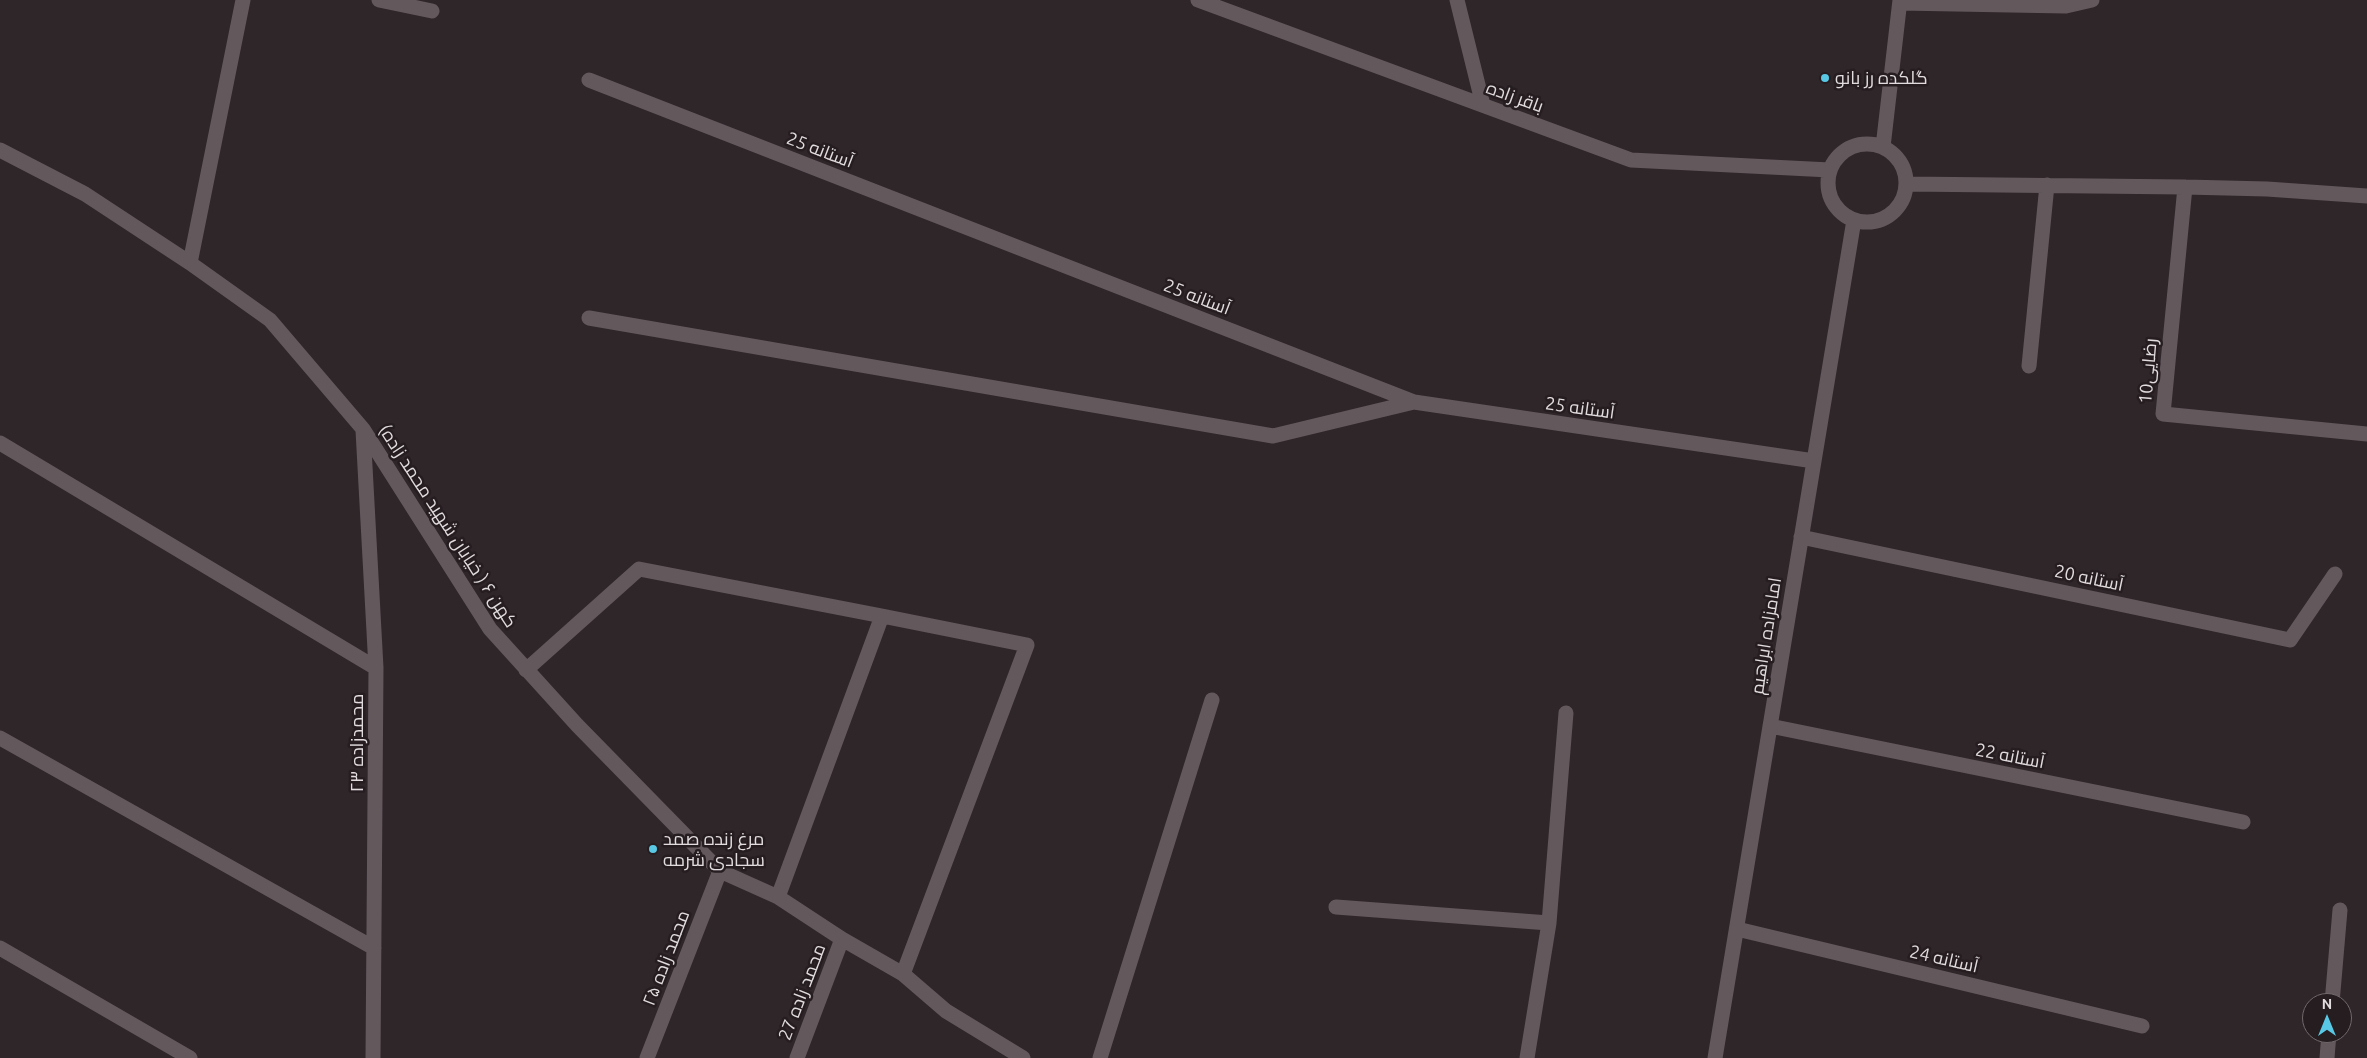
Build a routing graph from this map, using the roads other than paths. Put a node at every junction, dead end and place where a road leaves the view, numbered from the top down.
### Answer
1 (244, 0) edge
2 (380, 0) edge
3 (1198, 0) edge
4 (1457, 0) edge
5 (2092, 0) edge
6 (1900, 2) edge
7 (432, 11) dead end
8 (589, 80) dead end
9 (1483, 105) junction
10 (1883, 148) junction
11 (0, 150) edge
12 (1830, 170) junction
13 (1907, 184) junction
14 (2047, 185) junction
15 (2185, 187) junction
16 (2367, 196) edge
17 (1854, 220) junction
18 (190, 263) junction
19 (589, 318) dead end
20 (2029, 366) dead end
21 (1414, 402) junction
22 (363, 429) junction
23 (2367, 434) edge
24 (0, 443) edge
25 (1814, 461) junction
26 (1802, 537) junction
27 (2335, 574) dead end
28 (882, 616) junction
29 (376, 668) junction
30 (526, 670) junction
31 (1212, 700) dead end
32 (1566, 713) dead end
33 (1770, 726) junction
34 (0, 738) edge
35 (2243, 822) dead end
36 (720, 871) junction
37 (778, 897) junction
38 (1336, 907) dead end
39 (2340, 910) dead end
40 (1549, 923) junction
41 (1737, 929) junction
42 (842, 939) junction
43 (0, 948) edge
44 (374, 948) junction
45 (903, 974) junction
46 (2333, 993) edge
47 (2142, 1026) dead end
48 (2328, 1043) edge
49 (190, 1058) edge
50 (373, 1058) edge
51 (647, 1058) edge
52 (797, 1058) edge
53 (1023, 1058) edge
54 (1100, 1058) edge
55 (1527, 1058) edge
56 (1715, 1058) edge
57 (2327, 1058) edge

1 - 18 street
2 - 7 street
3 - 9 street, باقر زاده
4 - 9 street
5 - 6 street
6 - 10 street
8 - 21 street, آستانه 25
9 - 12 street, باقر زاده
10 - 12 street
10 - 13 street
11 - 18 street, کهن ۶ ( خیابان شهید محمد زاده)
12 - 17 street
13 - 14 street
13 - 17 street
14 - 15 street
14 - 20 street
15 - 16 street
15 - 23 street, رضایی10
17 - 25 street, امامزاده ابراهیم
18 - 22 street, کهن ۶ ( خیابان شهید محمد زاده)
19 - 21 street
21 - 25 street, آستانه 25
22 - 29 street, محمدزاده ۲۳
22 - 30 street, کهن ۶ ( خیابان شهید محمد زاده)
24 - 29 street
25 - 26 street, امامزاده ابراهیم
26 - 27 street, آستانه 20
26 - 33 street, امامزاده ابراهیم
28 - 30 street
28 - 37 street
28 - 45 street
29 - 44 street, محمدزاده ۲۳
30 - 36 street, کهن ۶ ( خیابان شهید محمد زاده)
31 - 54 street
32 - 40 street
33 - 35 street, آستانه 22
33 - 41 street, امامزاده ابراهیم
34 - 44 street
36 - 37 street, کهن ۶ ( خیابان شهید محمد زاده)
36 - 51 street, محمد زاده ۲۵
37 - 42 street, کهن ۶ ( خیابان شهید محمد زاده)
38 - 40 street
39 - 46 street
40 - 55 street
41 - 47 street, آستانه 24
41 - 56 street, امامزاده ابراهیم
42 - 45 street, کهن ۶ ( خیابان شهید محمد زاده)
42 - 52 street, محمد زاده 27
43 - 49 street
44 - 50 street, محمدزاده ۲۳
45 - 53 street, کهن ۶ ( خیابان شهید محمد زاده)
48 - 57 street

